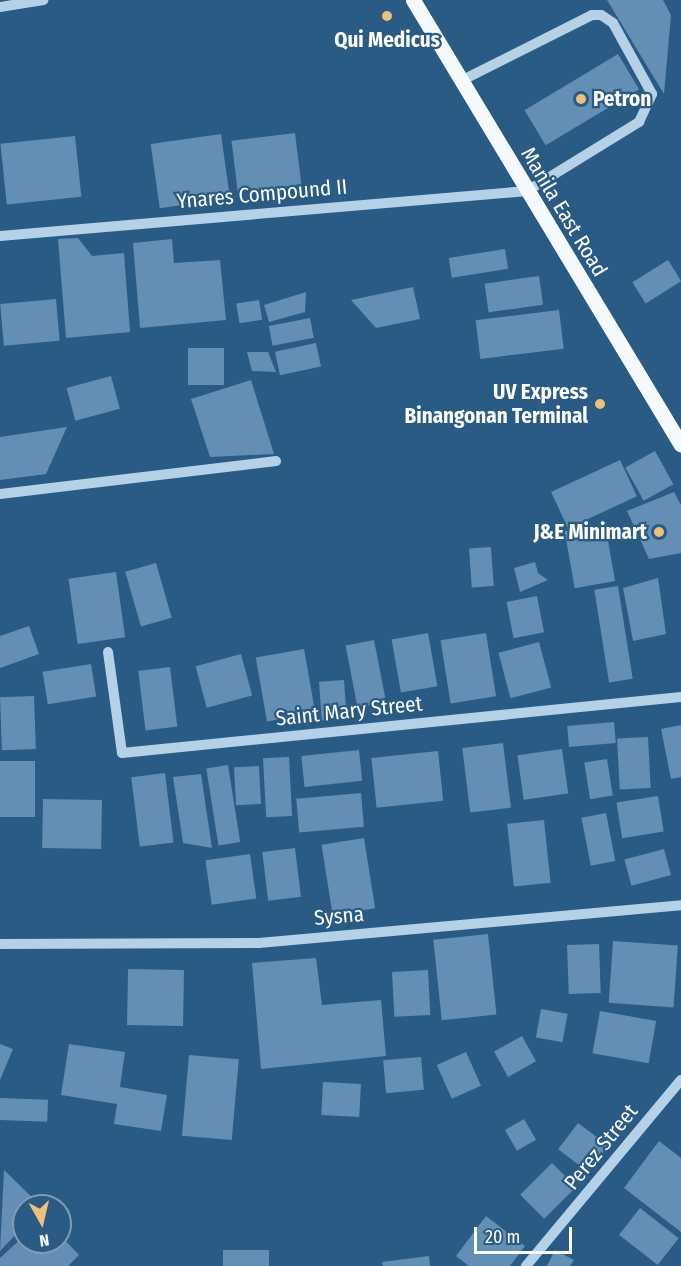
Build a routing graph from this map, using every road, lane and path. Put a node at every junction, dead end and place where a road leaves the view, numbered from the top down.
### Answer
1 (43, 0) edge
2 (412, 0) edge
3 (0, 7) edge
4 (461, 81) junction
5 (527, 191) junction
6 (0, 236) edge
7 (681, 445) edge
8 (276, 461) dead end
9 (0, 494) edge
10 (108, 652) dead end
11 (681, 697) edge
12 (681, 905) edge
13 (0, 944) edge
14 (681, 1080) edge
15 (526, 1266) edge

1 - 3 street
2 - 4 main road, Manila East Road
4 - 5 main road, Manila East Road
4 - 5 street
5 - 6 street, Ynares Compound II
5 - 7 main road, Manila East Road
8 - 9 street
10 - 11 street, Saint Mary Street
12 - 13 street, Sysna
14 - 15 street, Perez Street

